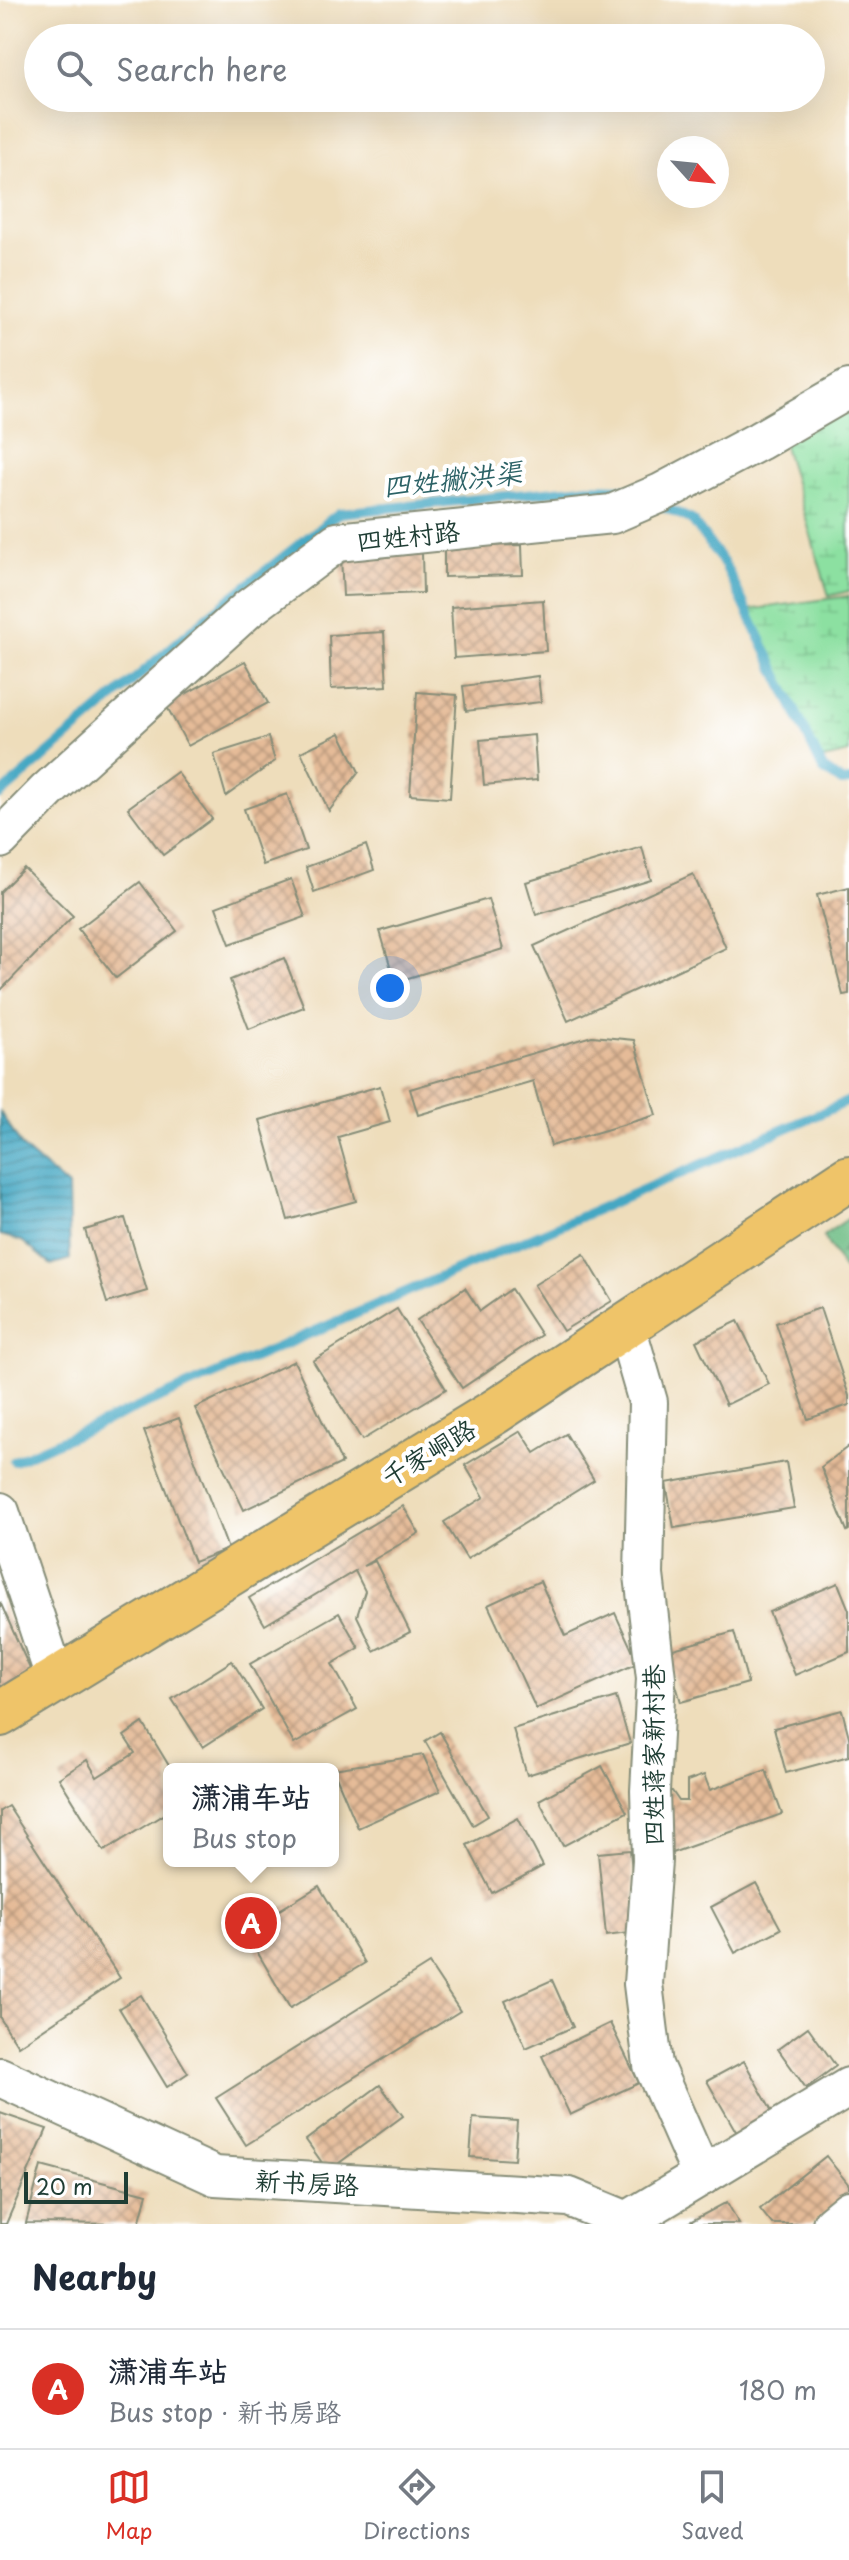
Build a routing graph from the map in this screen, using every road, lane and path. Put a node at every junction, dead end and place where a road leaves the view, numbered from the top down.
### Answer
1 (849, 389) edge
2 (0, 839) edge
3 (849, 1178) edge
4 (626, 1326) junction
5 (0, 1512) edge
6 (56, 1680) junction
7 (0, 1714) edge
8 (0, 2077) edge
9 (849, 2087) edge
10 (702, 2176) junction
11 (849, 2210) edge
12 (628, 2222) edge
13 (832, 2224) edge

1 - 2 street, 四姓村路
3 - 4 main road, 千家峒路
4 - 6 main road, 千家峒路
4 - 10 street, 四姓蒋家新村巷
5 - 6 street
6 - 7 main road, 千家峒路
8 - 12 street, 新书房路
9 - 10 street
10 - 12 street
11 - 13 street

